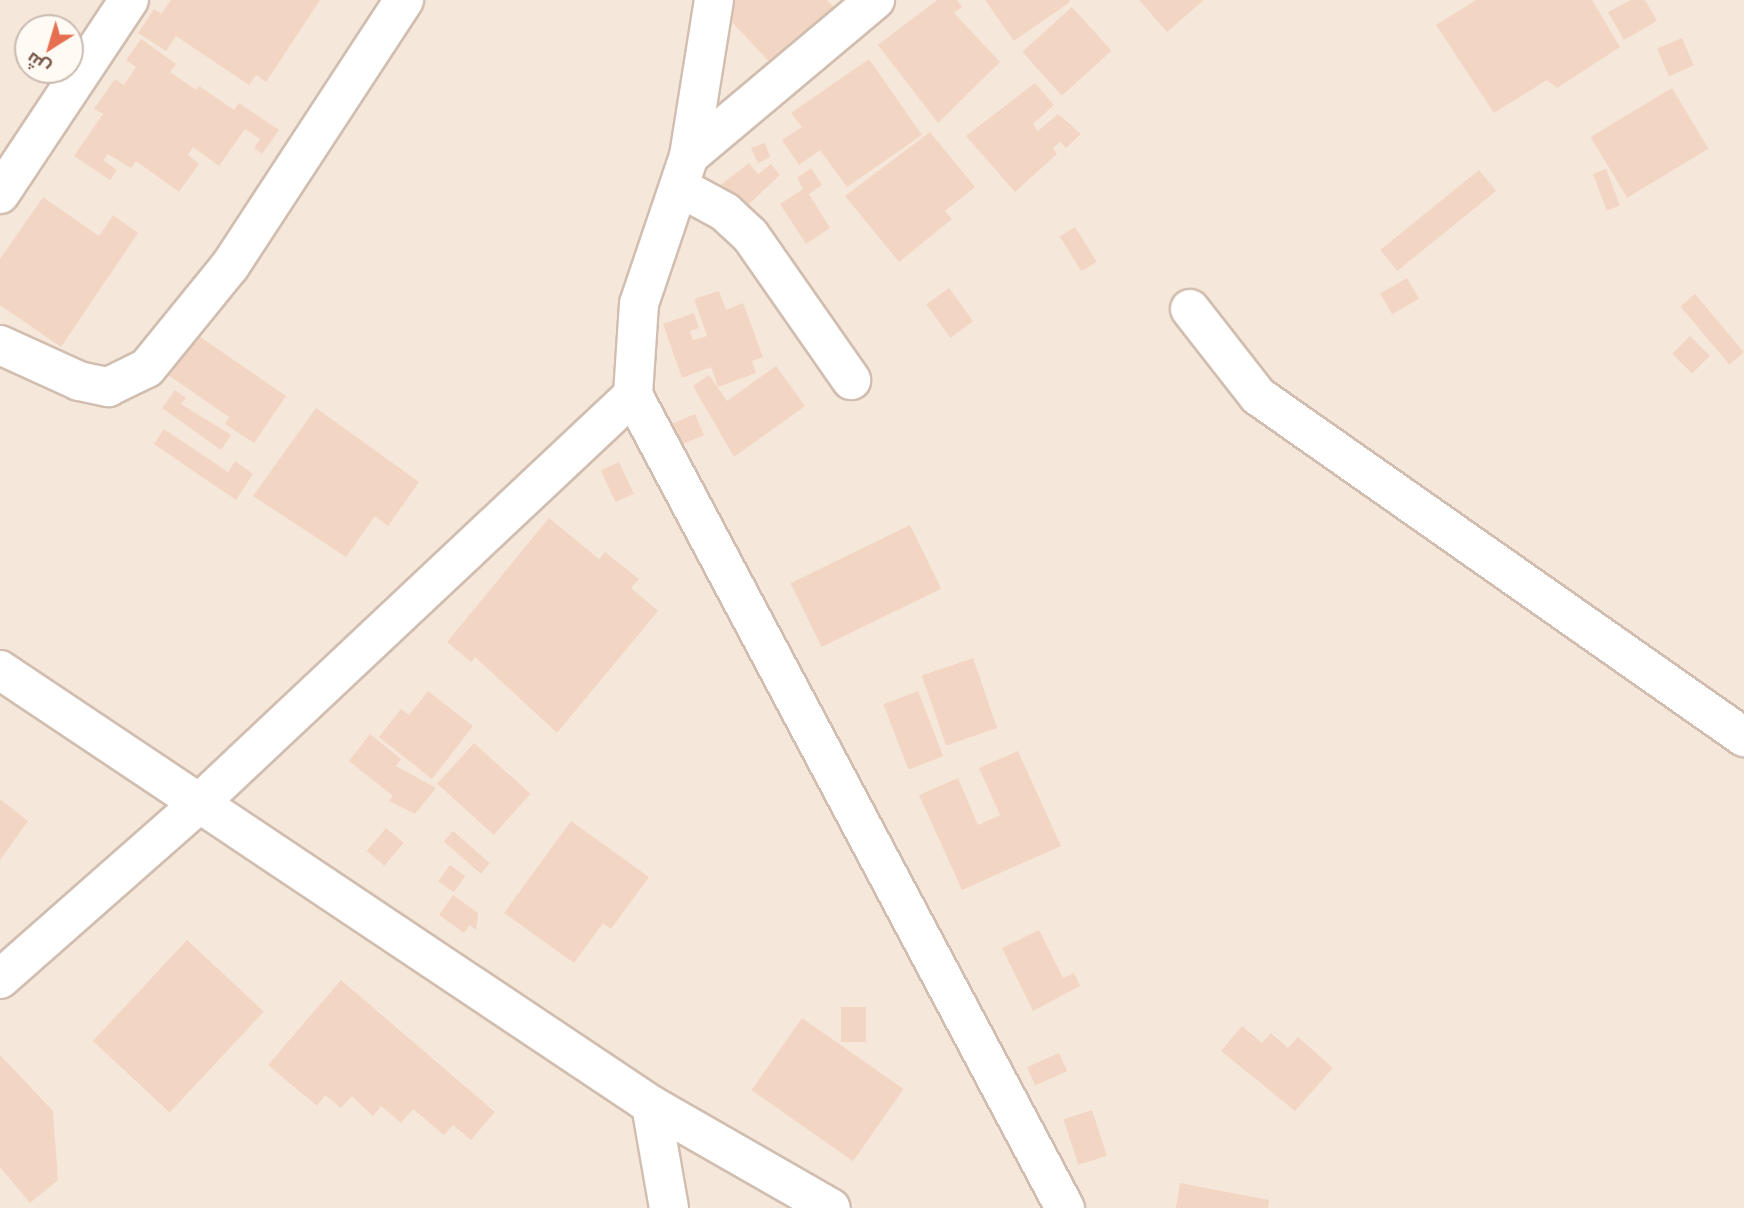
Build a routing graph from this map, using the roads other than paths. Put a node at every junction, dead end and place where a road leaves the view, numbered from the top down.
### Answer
1 (129, 0) edge
2 (404, 0) edge
3 (714, 0) edge
4 (875, 0) edge
5 (684, 172) junction
6 (0, 194) edge
7 (1190, 309) dead end
8 (0, 345) edge
9 (851, 380) dead end
10 (633, 395) junction
11 (0, 670) edge
12 (1744, 737) edge
13 (196, 806) junction
14 (0, 979) edge
15 (651, 1105) junction
16 (669, 1208) edge
17 (831, 1208) edge
18 (1065, 1208) edge

1 - 6 street
2 - 8 street
3 - 5 street
4 - 5 street
5 - 9 street
5 - 10 street
7 - 12 street
10 - 13 street
10 - 18 street
11 - 13 street
13 - 14 street
13 - 15 street
15 - 16 street
15 - 17 street

